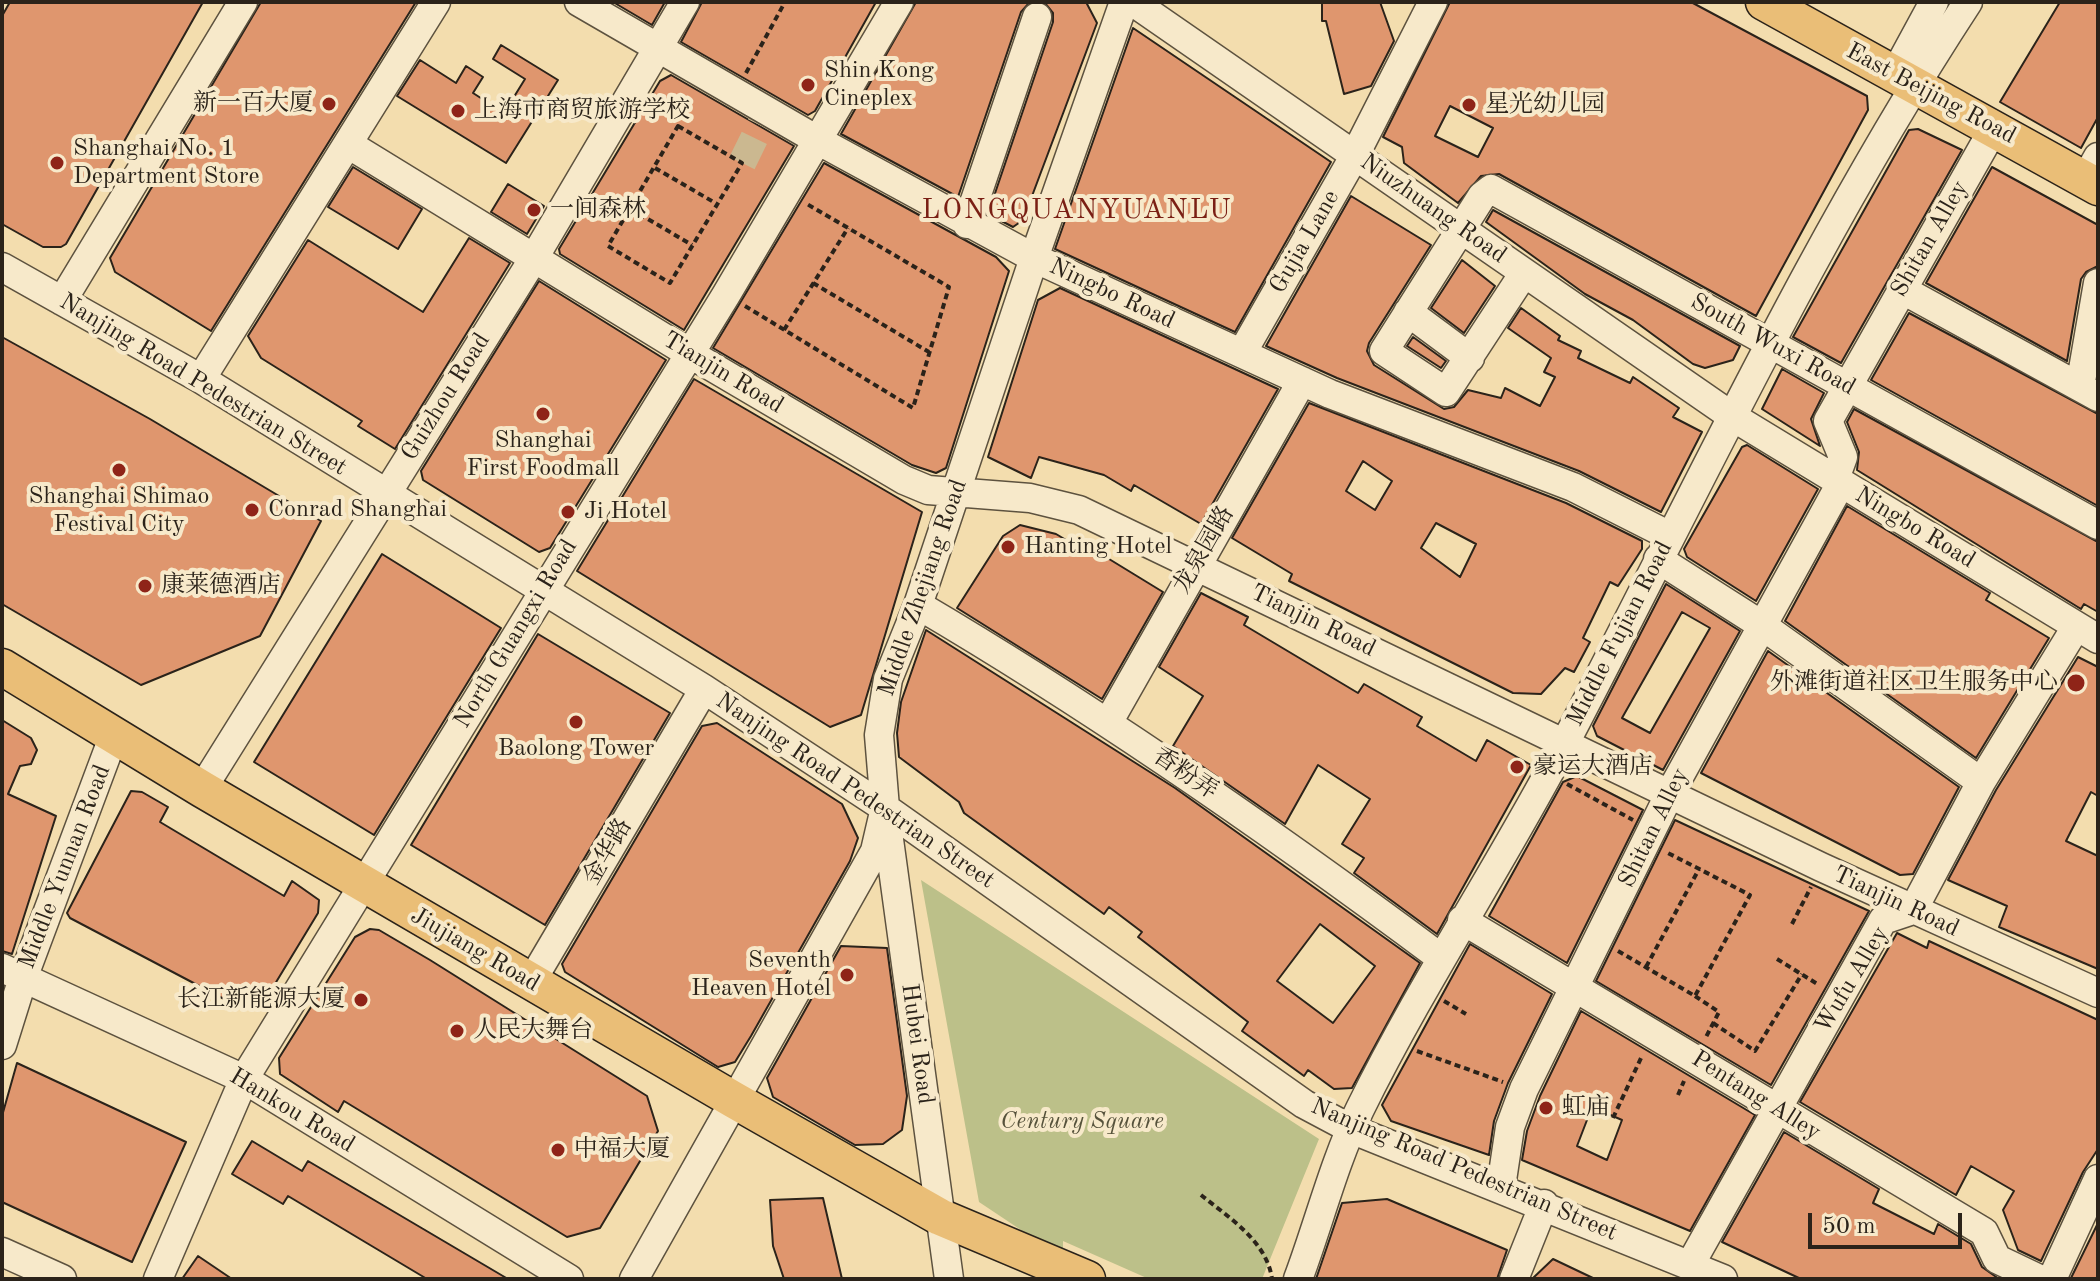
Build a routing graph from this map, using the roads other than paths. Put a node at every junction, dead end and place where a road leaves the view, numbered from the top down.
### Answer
1 (243, 2) edge
2 (436, 2) edge
3 (579, 2) edge
4 (685, 2) edge
5 (899, 2) edge
6 (1124, 2) edge
7 (1133, 2) edge
8 (1433, 2) edge
9 (1764, 2) edge
10 (1791, 2) edge
11 (1934, 2) edge
12 (1968, 2) edge
13 (1986, 2) edge
14 (1037, 17) dead end
15 (658, 49) junction
16 (1910, 78) junction
17 (1994, 128) junction
18 (819, 141) junction
19 (348, 144) junction
20 (1355, 155) junction
21 (2094, 174) edge
22 (967, 224) junction
23 (1461, 228) junction
24 (534, 258) junction
25 (1034, 258) junction
26 (2, 267) edge
27 (1524, 273) junction
28 (2098, 283) edge
29 (1901, 289) junction
30 (62, 301) junction
31 (1408, 312) junction
32 (1770, 341) junction
33 (687, 352) junction
34 (1242, 353) junction
35 (1470, 358) junction
36 (201, 379) junction
37 (1302, 381) junction
38 (1846, 385) junction
39 (2089, 392) edge
40 (1733, 417) junction
41 (1838, 481) junction
42 (957, 492) junction
43 (385, 494) junction
44 (2098, 525) edge
45 (1664, 547) junction
46 (1195, 565) junction
47 (543, 592) junction
48 (918, 605) junction
49 (1760, 624) junction
50 (2087, 633) edge
51 (2, 667) edge
52 (704, 689) junction
53 (1109, 721) junction
54 (114, 735) junction
55 (1564, 745) junction
56 (1981, 782) junction
57 (202, 789) junction
58 (1669, 795) junction
59 (885, 808) junction
60 (366, 885) junction
61 (1913, 910) junction
62 (1462, 920) junction
63 (1441, 958) junction
64 (13, 973) edge
65 (531, 982) junction
66 (1576, 985) junction
67 (2098, 993) edge
68 (2, 1045) edge
69 (244, 1079) junction
70 (734, 1100) junction
71 (1776, 1109) junction
72 (1351, 1129) junction
73 (2098, 1179) edge
74 (1501, 1187) junction
75 (1544, 1204) junction
76 (940, 1217) junction
77 (2, 1252) edge
78 (1690, 1265) junction
79 (62, 1279) edge
80 (158, 1279) edge
81 (569, 1279) edge
82 (634, 1279) edge
83 (949, 1279) edge
84 (1087, 1279) edge
85 (1298, 1279) edge
86 (1514, 1279) edge
87 (1723, 1279) edge
88 (2039, 1279) edge
89 (2052, 1279) edge

1 - 30 street
2 - 19 street
3 - 15 street, Ningbo Road
4 - 15 street, Guizhou Road
5 - 18 street, North Guangxi Road
6 - 25 street, Middle Zhejiang Road
7 - 20 street, Niuzhuang Road
8 - 20 street, Gujia Lane
9 - 16 main road, East Beijing Road
10 - 16 main road
11 - 16 street, Middle Fujian Road
12 - 16 street, Middle Fujian Road
13 - 16 street, Middle Fujian Road
14 - 22 street
15 - 18 street, Ningbo Road
15 - 24 street, Guizhou Road
16 - 17 main road, East Beijing Road
16 - 32 street, Middle Fujian Road
17 - 21 main road, East Beijing Road
17 - 29 street, Shitan Alley
18 - 22 street, Ningbo Road
18 - 33 street, North Guangxi Road
19 - 24 street, Tianjin Road
19 - 36 street
20 - 23 street, Niuzhuang Road
20 - 34 street, Gujia Lane
22 - 25 street, Ningbo Road
23 - 27 street, Niuzhuang Road
23 - 31 street
23 - 32 street, South Wuxi Road
24 - 33 street, Tianjin Road
24 - 43 street, Guizhou Road
25 - 34 street, Ningbo Road
25 - 42 street, Middle Zhejiang Road
26 - 30 street, Nanjing Road Pedestrian Street
27 - 35 street
27 - 40 street, Niuzhuang Road
28 - 39 street
29 - 38 street, Shitan Alley
29 - 39 street
30 - 36 street, Nanjing Road Pedestrian Street
31 - 35 street
31 - 35 street
32 - 38 street, South Wuxi Road
32 - 40 street, Middle Fujian Road
33 - 42 street, Tianjin Road
33 - 47 street, North Guangxi Road
34 - 37 street, Ningbo Road
36 - 43 street, Nanjing Road Pedestrian Street
37 - 45 street, Ningbo Road
37 - 46 street, 龙泉园路
38 - 41 street, Shitan Alley
38 - 44 street, South Wuxi Road
40 - 41 street, Ningbo Road
40 - 45 street, Middle Fujian Road
41 - 49 street, Shitan Alley
41 - 50 street, Ningbo Road
42 - 46 street, Tianjin Road
42 - 48 street, Middle Zhejiang Road
43 - 47 street, Nanjing Road Pedestrian Street
43 - 57 street, Guizhou Road
45 - 49 street, Ningbo Road
45 - 55 street, Middle Fujian Road
46 - 53 street, 龙泉园路
46 - 55 street, Tianjin Road
47 - 52 street, Nanjing Road Pedestrian Street
47 - 60 street, North Guangxi Road
48 - 53 street, 香粉弄
48 - 59 street, Middle Zhejiang Road
49 - 56 street, Ningbo Road
49 - 58 street, Shitan Alley
50 - 56 street, Wufu Alley
51 - 54 main road, Jiujiang Road
52 - 59 street, Nanjing Road Pedestrian Street
52 - 65 street, 金华路
53 - 63 street, 香粉弄
54 - 57 main road, Jiujiang Road
54 - 64 street, Middle Yunnan Road
55 - 58 street, Tianjin Road
55 - 62 street, Middle Fujian Road
56 - 61 street, Wufu Alley
57 - 60 main road, Jiujiang Road
58 - 61 street, Tianjin Road
58 - 66 street, Shitan Alley
59 - 70 street, Middle Zhejiang Road
59 - 72 street, Nanjing Road Pedestrian Street
59 - 76 street, Hubei Road
60 - 65 main road, Jiujiang Road
60 - 69 street, North Guangxi Road
61 - 67 street, Tianjin Road
61 - 71 street, Wufu Alley
62 - 63 street, Middle Fujian Road
62 - 66 street, Pentang Alley
63 - 72 street, Middle Fujian Road
64 - 68 street, Middle Yunnan Road
64 - 69 street, Hankou Road
65 - 70 main road, Jiujiang Road
66 - 71 street, Pentang Alley
66 - 74 street, Shitan Alley
69 - 80 street, North Guangxi Road
69 - 81 street, Hankou Road
70 - 76 main road, Jiujiang Road
70 - 82 street, Middle Zhejiang Road
71 - 78 street, Wufu Alley
71 - 88 street, Pentang Alley
72 - 74 street, Nanjing Road Pedestrian Street
72 - 85 street, Middle Fujian Road
73 - 89 street
74 - 75 street, Nanjing Road Pedestrian Street
75 - 78 street, Nanjing Road Pedestrian Street
75 - 86 street
76 - 83 street, Hubei Road
76 - 84 main road, Jiujiang Road
77 - 79 street
78 - 87 street, Nanjing Road Pedestrian Street

